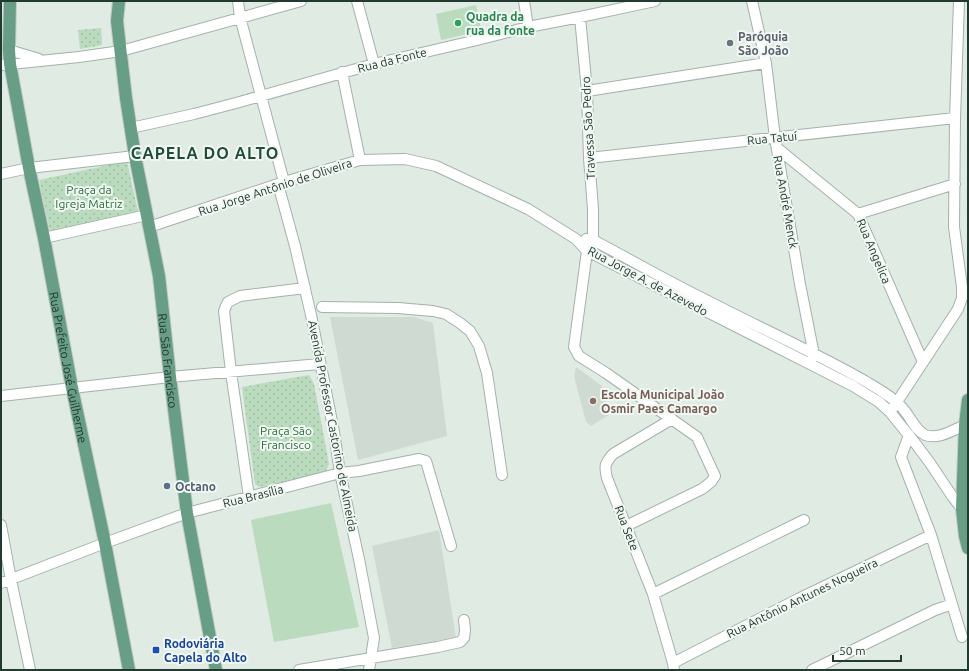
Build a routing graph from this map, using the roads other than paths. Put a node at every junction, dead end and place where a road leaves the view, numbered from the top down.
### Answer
1 (10, 1) edge
2 (118, 1) edge
3 (238, 1) edge
4 (301, 1) edge
5 (357, 1) edge
6 (524, 1) edge
7 (655, 1) edge
8 (752, 1) edge
9 (959, 1) edge
10 (240, 17) junction
11 (580, 17) junction
12 (528, 27) junction
13 (8, 50) junction
14 (121, 51) junction
15 (44, 61) junction
16 (766, 63) junction
17 (6, 64) edge
18 (374, 64) junction
19 (342, 72) junction
20 (587, 91) junction
21 (261, 96) junction
22 (955, 118) junction
23 (131, 128) junction
24 (776, 143) junction
25 (135, 156) junction
26 (589, 158) junction
27 (360, 160) junction
28 (30, 168) junction
29 (1, 174) edge
30 (281, 183) junction
31 (955, 184) junction
32 (858, 214) junction
33 (148, 221) junction
34 (44, 238) junction
35 (576, 239) junction
36 (593, 240) junction
37 (587, 251) junction
38 (305, 288) junction
39 (965, 298) edge
40 (322, 307) dead end
41 (812, 359) junction
42 (923, 362) junction
43 (320, 364) junction
44 (231, 372) junction
45 (170, 377) junction
46 (72, 388) junction
47 (1, 396) edge
48 (968, 400) edge
49 (900, 406) junction
50 (890, 412) junction
51 (672, 419) junction
52 (967, 424) edge
53 (909, 435) junction
54 (340, 473) junction
55 (502, 475) dead end
56 (249, 497) junction
57 (965, 511) edge
58 (187, 512) junction
59 (804, 520) dead end
60 (1, 524) edge
61 (626, 526) junction
62 (931, 535) junction
63 (105, 543) junction
64 (451, 546) dead end
65 (968, 548) edge
66 (11, 580) junction
67 (1, 583) edge
68 (652, 594) junction
69 (952, 604) junction
70 (464, 620) dead end
71 (962, 637) dead end
72 (377, 658) junction
73 (674, 666) edge
74 (30, 670) edge
75 (130, 670) edge
76 (216, 670) edge
77 (299, 670) edge
78 (370, 670) edge
79 (812, 670) edge

1 - 13 main road, Rua Prefeito José Guilherme
2 - 14 main road, Rua São Francisco
3 - 10 street, Avenida Professor Castorino de Almeida
4 - 10 street
5 - 18 street
6 - 12 street
7 - 11 street, Rua da Fonte
8 - 16 street, Rua André Menck
9 - 22 street
10 - 14 street
10 - 21 street, Avenida Professor Castorino de Almeida
11 - 12 street, Rua da Fonte
11 - 20 street, Travessa São Pedro
12 - 18 street, Rua da Fonte
13 - 15 street
13 - 17 main road, Rua Prefeito José Guilherme
14 - 15 street
14 - 23 main road, Rua São Francisco
15 - 17 street
16 - 20 street
16 - 24 street, Rua André Menck
17 - 28 main road, Rua Prefeito José Guilherme
18 - 19 street, Rua da Fonte
19 - 21 street, Rua da Fonte
19 - 27 street
20 - 26 street, Travessa São Pedro
21 - 23 street, Rua da Fonte
21 - 30 street, Avenida Professor Castorino de Almeida
22 - 24 street, Rua Tatuí
22 - 31 street
23 - 25 main road, Rua São Francisco
24 - 26 street, Rua Tatuí
24 - 32 street, Rua Angelica
24 - 41 street, Rua André Menck
25 - 28 street
25 - 33 main road, Rua São Francisco
26 - 36 street, Travessa São Pedro
27 - 30 street, Rua Jorge Antônio de Oliveira
27 - 35 street, Rua Jorge Antônio de Oliveira
28 - 29 street
28 - 34 main road, Rua Prefeito José Guilherme
30 - 33 street, Rua Jorge Antônio de Oliveira
30 - 38 street, Avenida Professor Castorino de Almeida
31 - 32 street
31 - 39 street
32 - 42 street, Rua Angelica
33 - 34 street, Rua Jorge Antônio de Oliveira
33 - 45 main road, Rua São Francisco
34 - 46 main road, Rua Prefeito José Guilherme
35 - 36 street, Rua Jorge A. de Azevedo
35 - 37 street, Rua Jorge A. de Azevedo
36 - 37 street
36 - 41 street, Rua Jorge A. de Azevedo
37 - 41 street, Rua Jorge A. de Azevedo
37 - 51 street
38 - 43 street, Avenida Professor Castorino de Almeida
38 - 44 street
39 - 42 street
40 - 55 street
41 - 49 street, Rua Jorge A. de Azevedo
41 - 50 street, Rua Jorge A. de Azevedo
42 - 49 street
43 - 44 street
43 - 54 street, Avenida Professor Castorino de Almeida
44 - 45 street
44 - 56 street
45 - 46 street
45 - 58 main road, Rua São Francisco
46 - 47 street
46 - 63 main road, Rua Prefeito José Guilherme
48 - 52 main road
49 - 50 street
49 - 52 street
50 - 53 street, Rua Jorge A. de Azevedo
51 - 61 street, Rua Sete
51 - 61 street
52 - 57 main road
53 - 57 street, Rua Jorge A. de Azevedo
53 - 62 street
54 - 56 street, Rua Brasília
54 - 64 street, Rua Brasília
54 - 72 street, Avenida Professor Castorino de Almeida
56 - 58 street, Rua Brasília
57 - 65 main road
58 - 63 street, Rua Brasília
58 - 76 main road, Rua São Francisco
59 - 68 street
60 - 66 street
61 - 68 street, Rua Sete
62 - 69 street
62 - 73 street, Rua Antônio Antunes Nogueira
63 - 66 street, Rua Brasília
63 - 75 main road, Rua Prefeito José Guilherme
66 - 67 street, Rua Brasília
66 - 74 street
68 - 73 street, Rua Sete
69 - 71 street
69 - 79 street
70 - 72 street
72 - 77 street
72 - 78 street, Avenida Professor Castorino de Almeida

